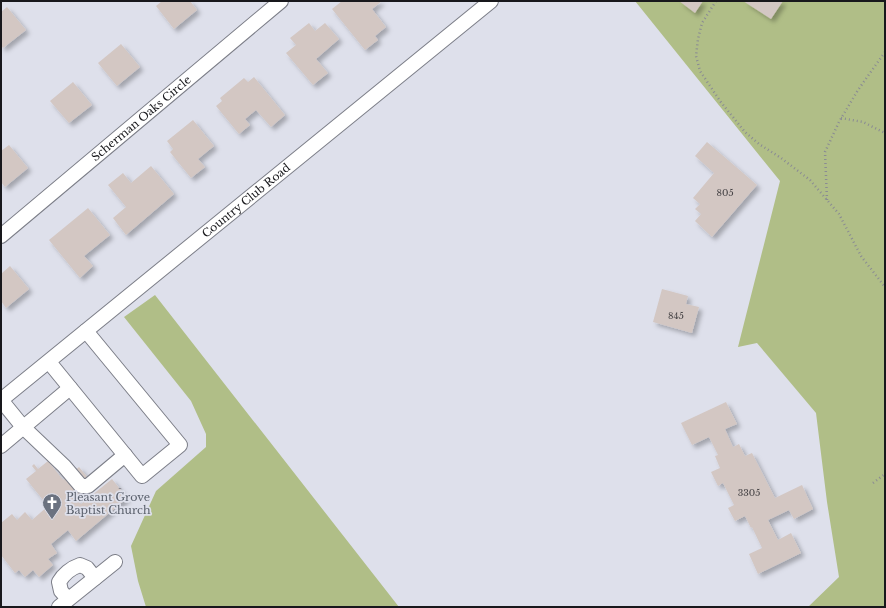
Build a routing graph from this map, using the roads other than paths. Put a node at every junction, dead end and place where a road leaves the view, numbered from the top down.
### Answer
1 (281, 1) edge
2 (491, 1) edge
3 (1, 236) edge
4 (86, 331) junction
5 (49, 362) junction
6 (70, 388) junction
7 (1, 400) edge
8 (23, 427) junction
9 (1, 446) edge
10 (125, 455) junction
11 (115, 562) dead end
12 (95, 578) junction
13 (64, 603) edge

1 - 3 street, Scherman Oaks Circle
2 - 4 street, Country Club Road
4 - 5 street, Country Club Road
4 - 10 street
5 - 6 street
5 - 7 street, Country Club Road
6 - 8 street
6 - 10 street
7 - 8 street
8 - 9 street
8 - 10 street
11 - 12 street
12 - 13 street
12 - 13 street

